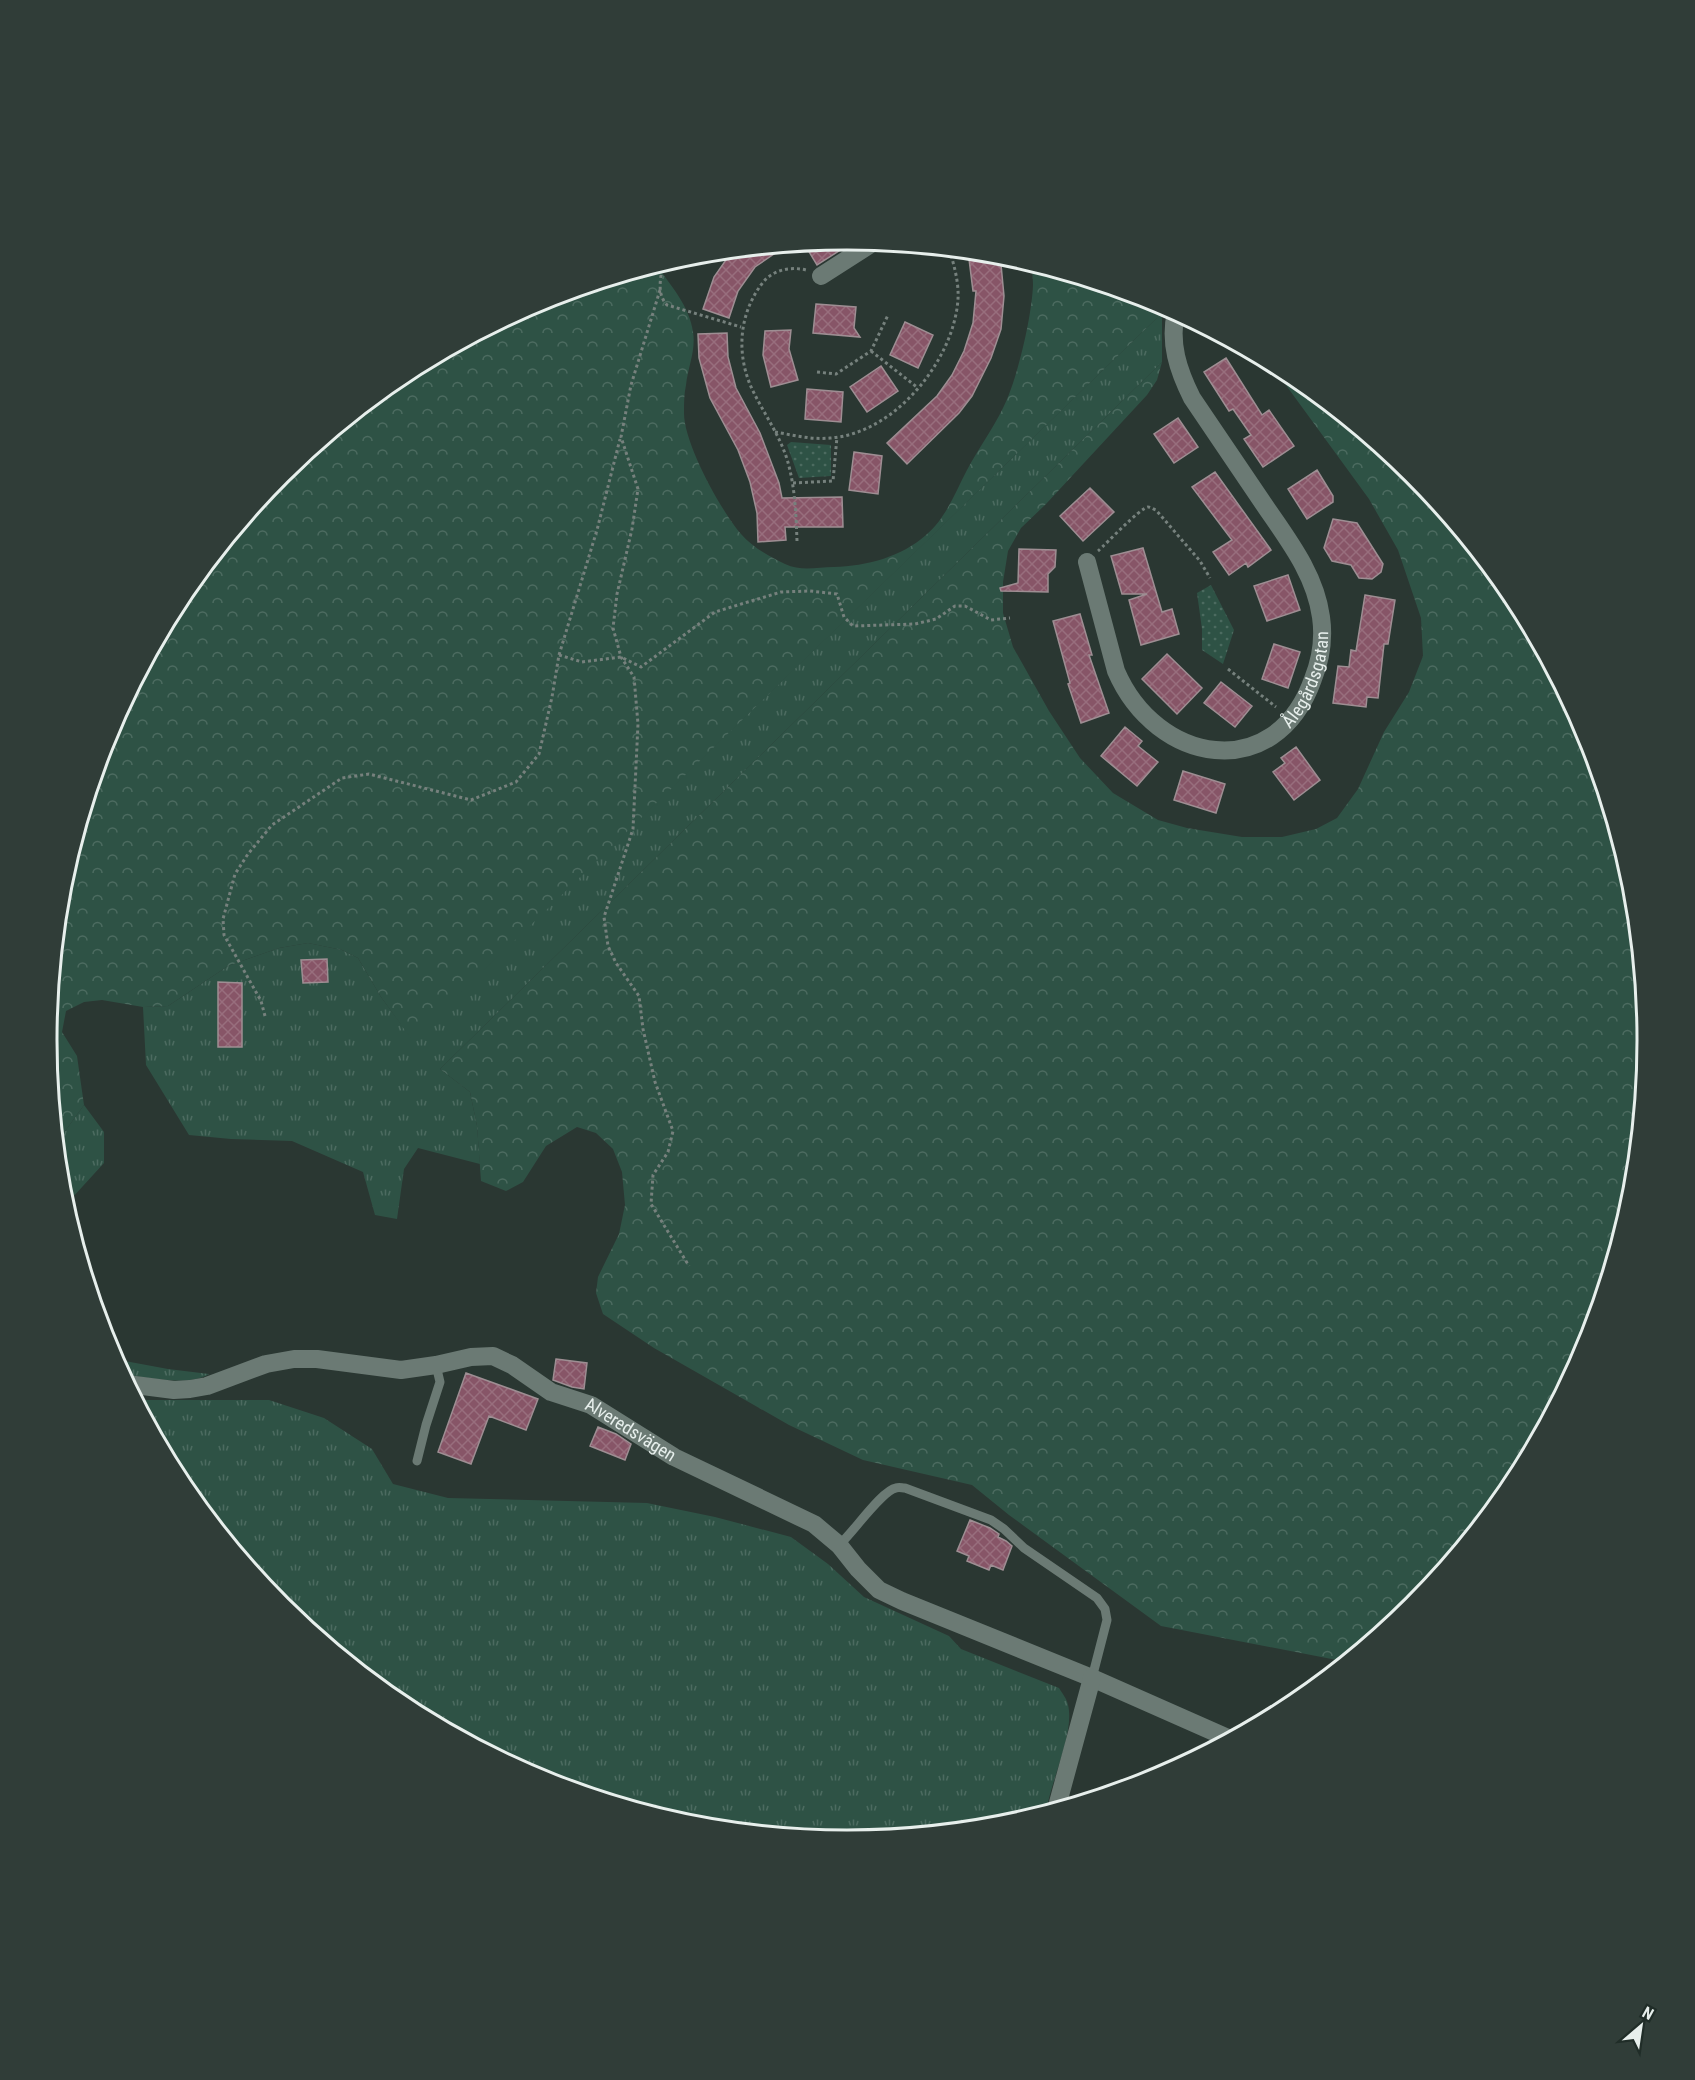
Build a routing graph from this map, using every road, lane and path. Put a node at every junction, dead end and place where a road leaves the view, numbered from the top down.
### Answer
1 (861, 250) edge
2 (950, 256) edge
3 (662, 272) edge
4 (822, 276) joint
5 (660, 290) junction
6 (888, 315) dead end
7 (1175, 321) edge
8 (741, 327) junction
9 (871, 351) junction
10 (817, 372) dead end
11 (918, 388) junction
12 (775, 432) junction
13 (621, 437) junction
14 (837, 437) junction
15 (792, 483) junction
16 (797, 541) dead end
17 (1087, 562) joint
18 (1210, 578) dead end
19 (1010, 618) dead end
20 (558, 655) junction
21 (621, 657) junction
22 (1228, 669) dead end
23 (1291, 719) junction
24 (265, 1016) dead end
25 (689, 1266) dead end
26 (436, 1365) junction
27 (137, 1385) edge
28 (417, 1461) dead end
29 (839, 1545) junction
30 (1092, 1678) junction
31 (1223, 1736) edge
32 (1058, 1802) edge

1 - 4 street
2 - 11 path
3 - 5 path
4 - 8 path
5 - 8 path
5 - 13 path
6 - 9 path
7 - 23 street, Ålegårdsgatan
8 - 12 path
9 - 10 path
9 - 11 path
11 - 14 path
12 - 14 path
12 - 15 path
13 - 20 path
13 - 21 path
14 - 15 path
15 - 16 path
17 - 18 path
17 - 23 street, Ålegårdsgatan
19 - 21 path
20 - 21 path
20 - 24 path
21 - 25 path
22 - 23 path
26 - 27 street, Alveredsvägen
26 - 28 lane
26 - 29 street, Alveredsvägen
29 - 30 street, Alveredsvägen
29 - 30 lane
30 - 31 street, Alveredsvägen
30 - 32 street

